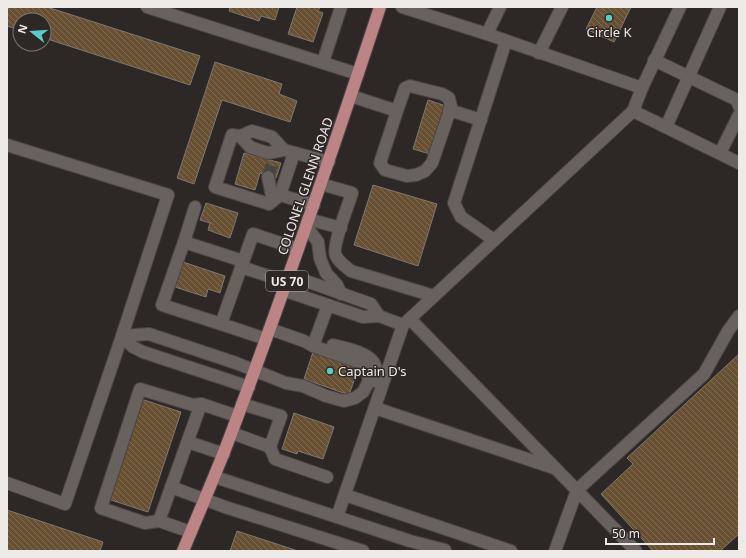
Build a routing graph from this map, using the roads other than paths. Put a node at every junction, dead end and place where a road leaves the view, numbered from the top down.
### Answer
1 (147, 7) edge
2 (341, 7) edge
3 (380, 7) edge
4 (402, 7) edge
5 (500, 7) edge
6 (562, 7) edge
7 (680, 7) edge
8 (720, 7) edge
9 (487, 34) junction
10 (506, 41) junction
11 (539, 53) junction
12 (654, 60) junction
13 (323, 62) junction
14 (358, 74) junction
15 (689, 77) junction
16 (642, 88) junction
17 (350, 96) junction
18 (739, 106) edge
19 (450, 110) junction
20 (397, 111) junction
21 (633, 111) junction
22 (739, 115) edge
23 (481, 120) junction
24 (666, 127) junction
25 (240, 136) junction
26 (7, 145) edge
27 (720, 153) junction
28 (282, 154) junction
29 (329, 162) junction
30 (739, 163) edge
31 (268, 177) tunnel mouth
32 (322, 184) junction
33 (276, 198) junction
34 (314, 205) junction
35 (196, 207) dead end
36 (307, 223) junction
37 (341, 228) junction
38 (494, 240) junction
39 (184, 242) junction
40 (298, 249) junction
41 (242, 264) junction
42 (286, 282) junction
43 (341, 294) junction
44 (434, 296) junction
45 (328, 305) junction
46 (379, 316) junction
47 (739, 316) edge
48 (407, 322) junction
49 (221, 324) junction
50 (268, 334) junction
51 (122, 336) junction
52 (311, 342) junction
53 (255, 371) junction
54 (249, 387) junction
55 (201, 404) junction
56 (242, 404) junction
57 (375, 408) junction
58 (237, 416) junction
59 (232, 433) junction
60 (188, 442) junction
61 (270, 447) junction
62 (224, 454) junction
63 (557, 469) junction
64 (214, 476) junction
65 (327, 477) dead end
66 (7, 484) edge
67 (172, 487) junction
68 (577, 490) junction
69 (345, 495) junction
70 (204, 500) junction
71 (337, 517) junction
72 (159, 521) junction
73 (191, 532) junction
74 (408, 546) edge
75 (445, 550) edge
76 (183, 551) edge
77 (363, 551) edge
78 (510, 551) edge
79 (555, 551) edge
80 (636, 551) edge

1 - 13 lane
2 - 13 lane
3 - 14 main road, COLONEL GLENN ROAD / US 70
4 - 9 lane
5 - 9 lane
6 - 11 lane
7 - 12 lane
8 - 15 lane
9 - 10 lane
10 - 11 lane
10 - 23 lane
11 - 16 lane
12 - 15 lane
12 - 16 lane
13 - 14 lane
14 - 17 main road, COLONEL GLENN ROAD / US 70
15 - 18 lane
15 - 24 lane
16 - 21 lane
17 - 20 lane
17 - 29 main road, COLONEL GLENN ROAD / US 70
19 - 20 lane
19 - 20 lane
19 - 23 lane
21 - 24 lane
21 - 38 lane
22 - 27 lane
23 - 38 lane
24 - 27 lane
25 - 28 lane
25 - 28 lane
25 - 33 lane
26 - 51 lane
27 - 30 lane
28 - 29 lane
28 - 33 lane
29 - 32 main road, COLONEL GLENN ROAD / US 70
31 - 33 lane
32 - 34 main road, COLONEL GLENN ROAD / US 70
32 - 37 lane
33 - 34 lane
34 - 36 main road, COLONEL GLENN ROAD / US 70
35 - 39 lane
36 - 37 lane
36 - 40 main road, COLONEL GLENN ROAD / US 70
36 - 43 lane
37 - 44 lane
38 - 44 lane
39 - 41 lane
39 - 49 lane
40 - 41 lane
40 - 42 main road, COLONEL GLENN ROAD / US 70
41 - 42 lane
41 - 49 lane
42 - 43 lane
42 - 45 lane
42 - 50 main road, COLONEL GLENN ROAD / US 70
43 - 46 lane
44 - 48 lane
45 - 46 lane
45 - 52 lane
46 - 48 lane
47 - 68 lane
48 - 57 lane
48 - 63 lane
49 - 50 lane
50 - 52 lane
50 - 53 main road, COLONEL GLENN ROAD / US 70
51 - 53 lane
51 - 54 lane
51 - 66 lane
52 - 53 lane
53 - 54 main road, COLONEL GLENN ROAD / US 70
54 - 56 main road, COLONEL GLENN ROAD / US 70
55 - 58 lane
55 - 60 lane
55 - 72 lane
56 - 58 main road, COLONEL GLENN ROAD / US 70
56 - 61 lane
57 - 63 lane
57 - 69 lane
58 - 59 main road, COLONEL GLENN ROAD / US 70
59 - 61 lane
59 - 62 main road, COLONEL GLENN ROAD / US 70
60 - 62 lane
60 - 67 lane
61 - 65 lane
62 - 64 main road, COLONEL GLENN ROAD / US 70
63 - 68 lane
64 - 70 main road, COLONEL GLENN ROAD / US 70
64 - 71 lane
67 - 70 lane
67 - 72 lane
68 - 79 lane
68 - 80 lane
69 - 71 lane
69 - 78 lane
70 - 73 main road, COLONEL GLENN ROAD / US 70
70 - 77 lane
71 - 74 lane
72 - 73 lane
73 - 76 main road, COLONEL GLENN ROAD / US 70
74 - 75 lane

